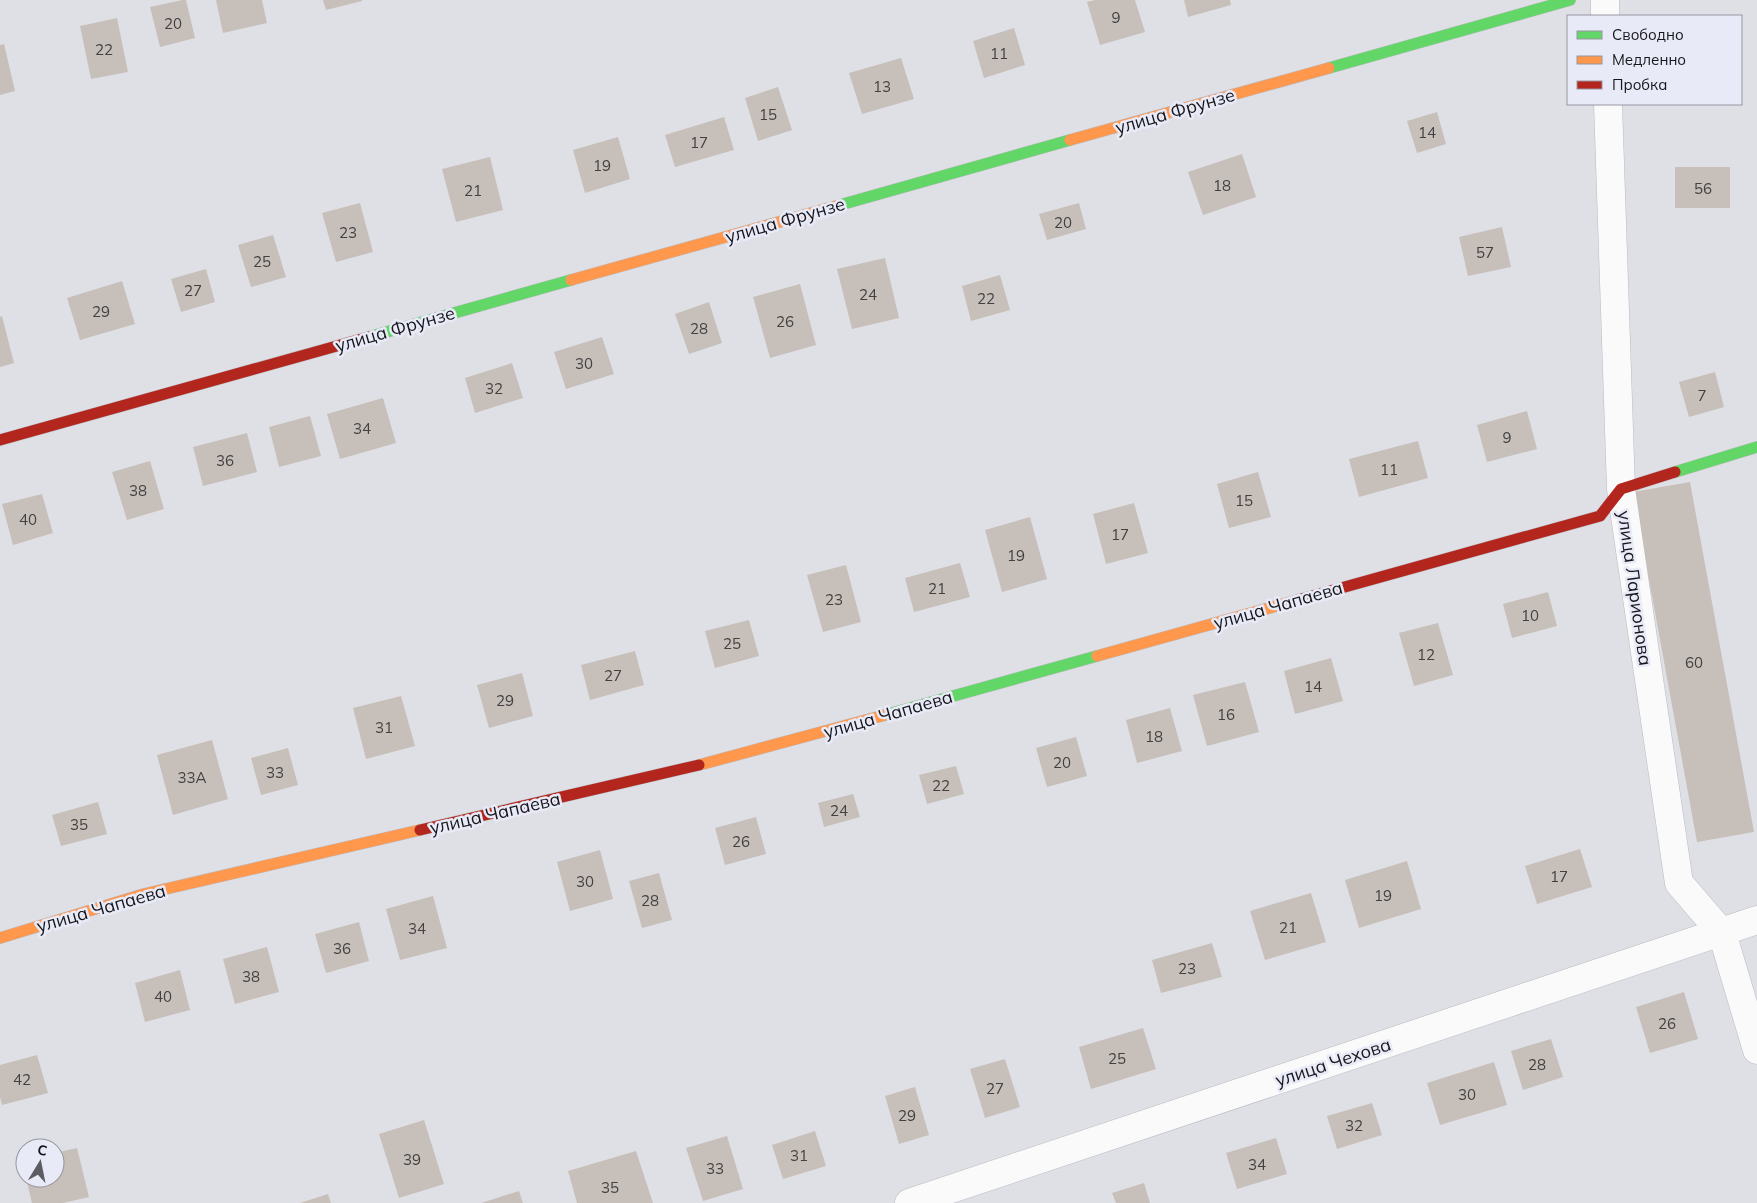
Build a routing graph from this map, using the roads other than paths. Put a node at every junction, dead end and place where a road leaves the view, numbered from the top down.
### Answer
1 (1570, 0) edge
2 (1605, 0) edge
3 (1606, 15) edge
4 (1608, 105) edge
5 (0, 440) edge
6 (1757, 447) edge
7 (1621, 489) junction
8 (1757, 920) edge
9 (1722, 933) junction
10 (0, 938) edge
11 (1757, 1050) edge
12 (909, 1203) edge

1 - 5 street, улица Фрунзе
2 - 3 street
4 - 7 street, улица Ларионова
6 - 7 street
7 - 9 street, улица Ларионова
7 - 10 street, улица Чапаева
8 - 9 street, улица Чехова
9 - 11 street, улица Ларионова
9 - 12 street, улица Чехова

